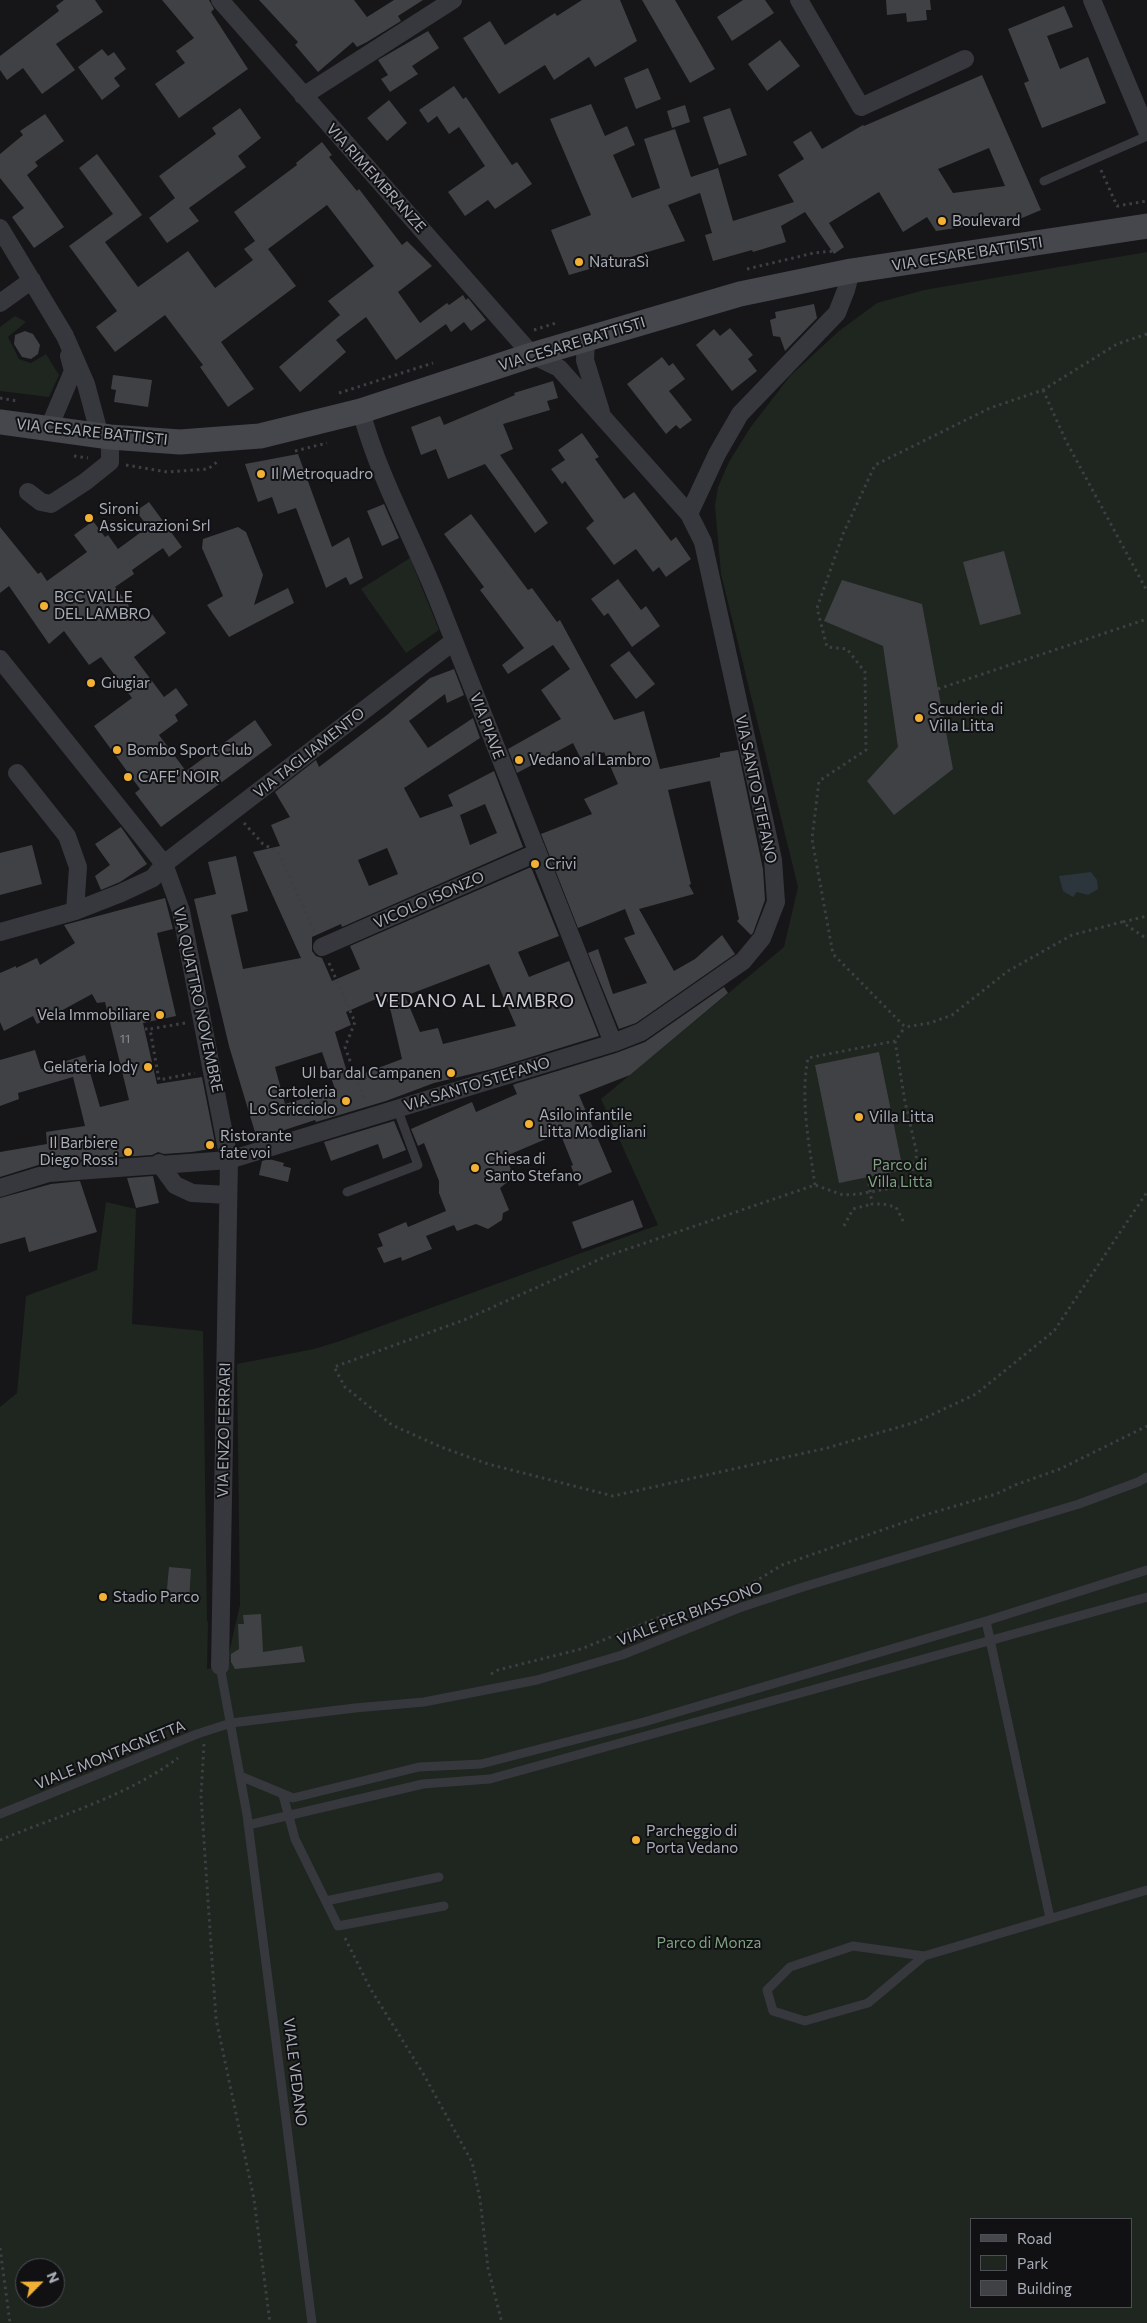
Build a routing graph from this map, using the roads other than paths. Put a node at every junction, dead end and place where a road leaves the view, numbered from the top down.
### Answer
1 (220, 0) edge
2 (453, 0) edge
3 (799, 0) edge
4 (1092, 0) edge
5 (965, 59) dead end
6 (303, 96) junction
7 (1147, 130) edge
8 (1147, 136) edge
9 (1044, 181) dead end
10 (1147, 226) edge
11 (0, 228) edge
12 (846, 260) junction
13 (32, 280) junction
14 (0, 302) edge
15 (64, 336) junction
16 (586, 339) junction
17 (524, 346) junction
18 (362, 410) junction
19 (603, 417) junction
20 (0, 422) edge
21 (48, 430) junction
22 (105, 437) junction
23 (28, 492) dead end
24 (689, 514) junction
25 (454, 641) junction
26 (0, 659) edge
27 (17, 773) dead end
28 (536, 853) junction
29 (164, 864) junction
30 (75, 911) junction
31 (0, 932) edge
32 (322, 947) road end
33 (613, 1043) junction
34 (397, 1108) junction
35 (229, 1160) junction
36 (160, 1163) junction
37 (0, 1188) edge
38 (347, 1192) dead end
39 (228, 1195) junction
40 (1147, 1477) edge
41 (1147, 1570) edge
42 (1147, 1597) edge
43 (986, 1621) junction
44 (990, 1642) junction
45 (220, 1666) joint
46 (231, 1723) junction
47 (240, 1776) junction
48 (283, 1795) junction
49 (0, 1814) edge
50 (288, 1816) junction
51 (248, 1825) junction
52 (439, 1877) dead end
53 (1147, 1890) edge
54 (326, 1901) junction
55 (444, 1906) dead end
56 (1050, 1918) junction
57 (924, 1956) junction
58 (312, 2323) edge

1 - 6 street, VIA RIMEMBRANZE
2 - 6 street
3 - 5 street
4 - 7 street
6 - 17 street, VIA RIMEMBRANZE
8 - 9 lane
10 - 12 main road, VIA CESARE BATTISTI
11 - 13 street
12 - 16 main road, VIA CESARE BATTISTI
12 - 24 street
13 - 14 street
13 - 15 street
15 - 21 street
15 - 22 street
16 - 17 main road, VIA CESARE BATTISTI
16 - 19 street
17 - 18 main road, VIA CESARE BATTISTI
17 - 19 street, VIA SANTO STEFANO
18 - 22 main road, VIA CESARE BATTISTI
18 - 25 street, VIA PIAVE
19 - 24 street, VIA SANTO STEFANO
20 - 21 main road, VIA CESARE BATTISTI
21 - 22 main road, VIA CESARE BATTISTI
22 - 23 street
24 - 33 street, VIA SANTO STEFANO
25 - 28 street, VIA PIAVE
25 - 29 street, VIA TAGLIAMENTO
26 - 29 street, VIA QUATTRO NOVEMBRE
27 - 30 street
28 - 32 street, VICOLO ISONZO
28 - 33 street, VIA PIAVE
29 - 30 street, VIA TAGLIAMENTO
29 - 35 street, VIA QUATTRO NOVEMBRE
30 - 31 street, VIA TAGLIAMENTO
33 - 34 street, VIA SANTO STEFANO
34 - 35 street, VIA SANTO STEFANO
34 - 38 lane
35 - 36 street, VIA SANTO STEFANO
35 - 39 street, VIA QUATTRO NOVEMBRE
36 - 37 street, VIA SANTO STEFANO
36 - 39 street
39 - 45 street, VIA ENZO FERRARI
40 - 46 lane, VIALE PER BIASSONO
41 - 43 lane
42 - 44 lane
43 - 44 lane
43 - 48 lane
44 - 50 lane
44 - 56 lane
45 - 46 lane, VIALE VEDANO
46 - 47 lane, VIALE VEDANO
46 - 49 lane, VIALE MONTAGNETTA
47 - 48 lane
47 - 51 lane, VIALE VEDANO
48 - 50 lane
50 - 51 lane
50 - 54 lane
51 - 58 lane, VIALE VEDANO
52 - 54 lane
53 - 56 lane
54 - 55 lane
56 - 57 lane
57 - 57 lane

